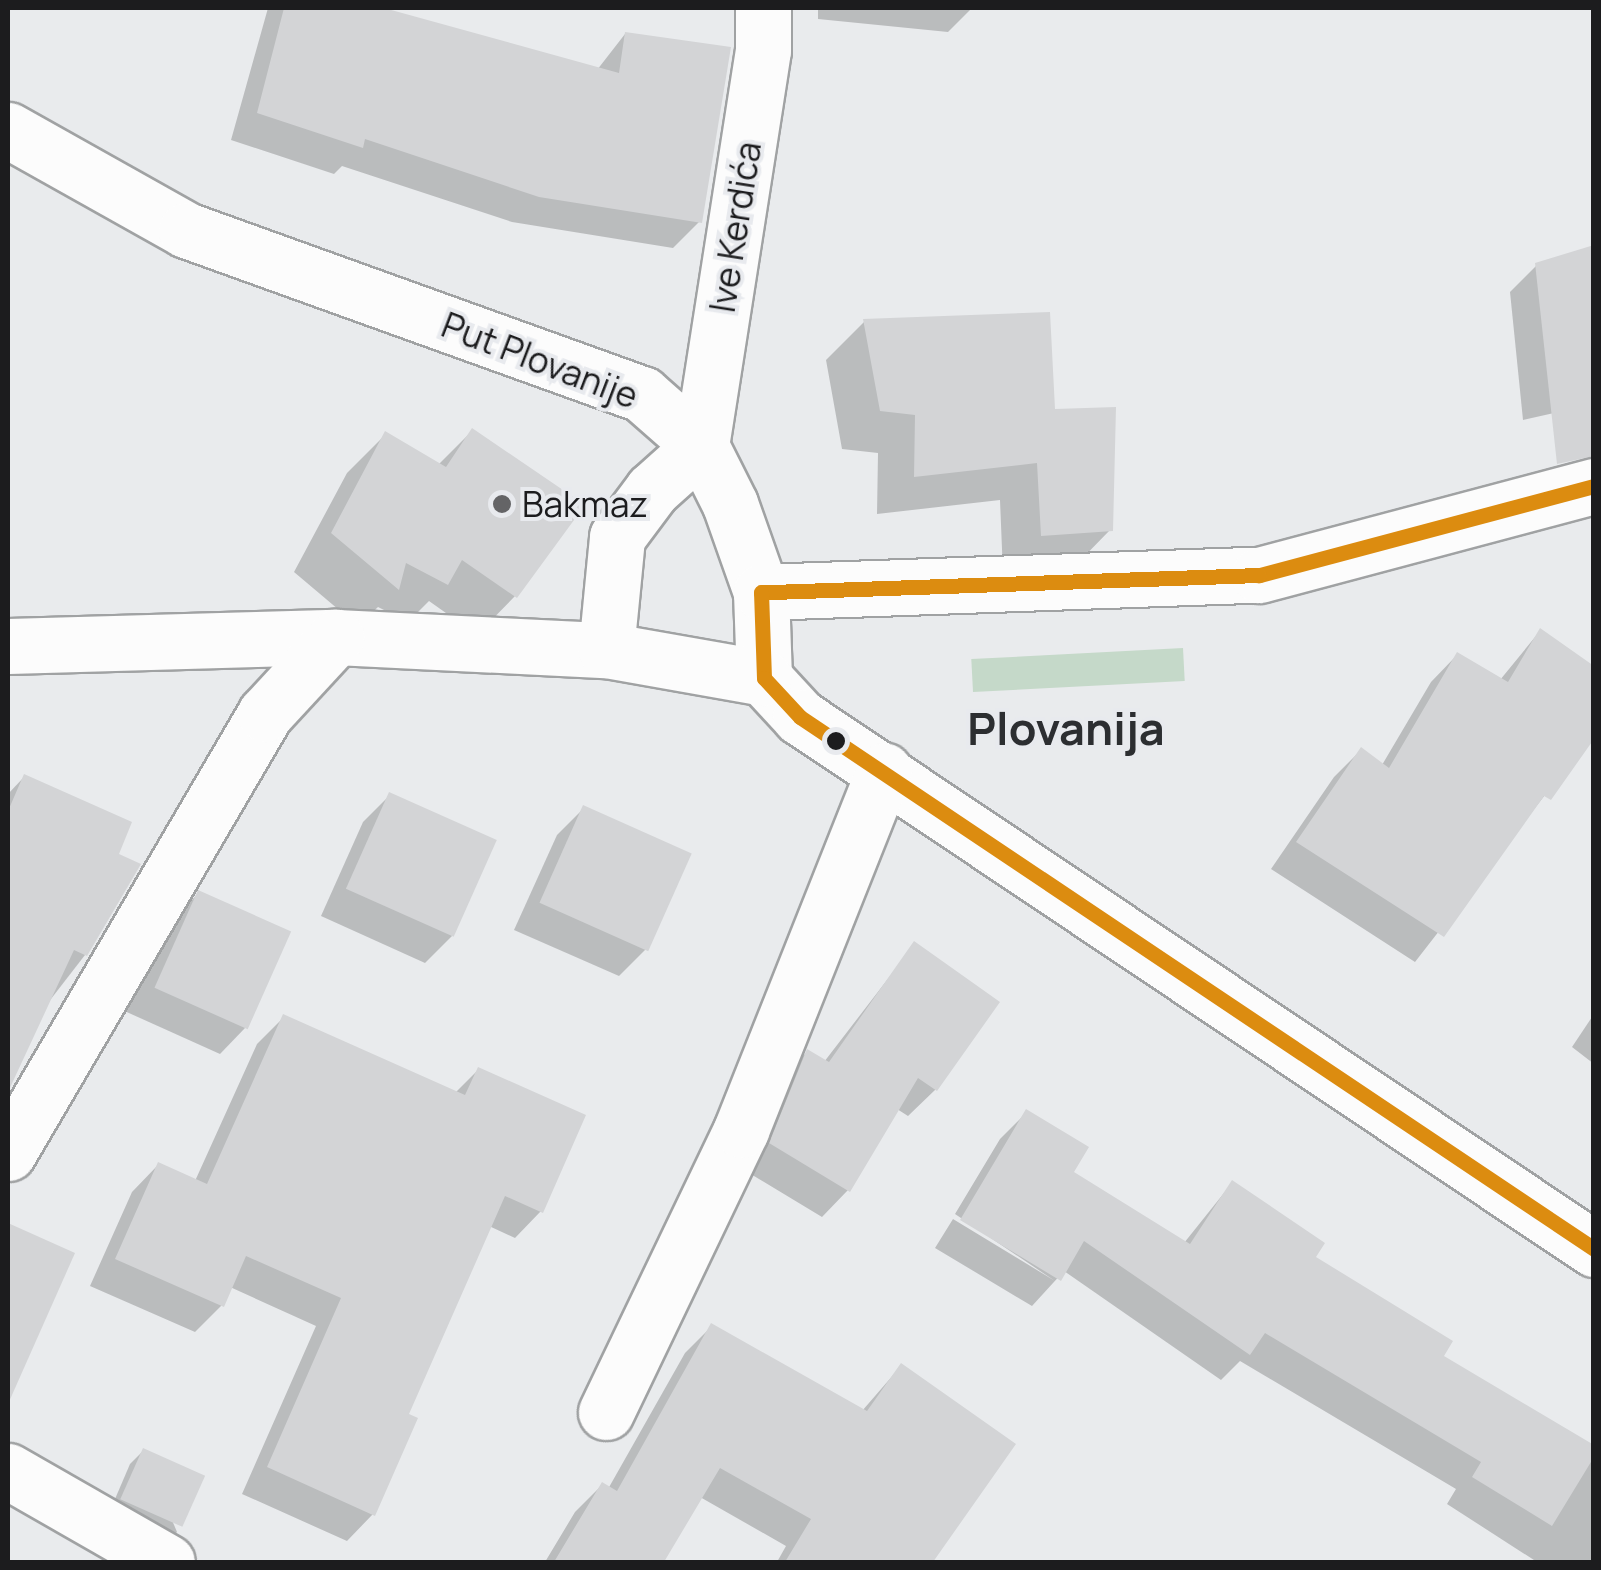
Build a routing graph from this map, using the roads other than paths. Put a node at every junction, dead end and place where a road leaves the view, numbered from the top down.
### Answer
1 (763, 8) edge
2 (8, 130) edge
3 (700, 446) junction
4 (1594, 486) edge
5 (761, 592) junction
6 (336, 637) junction
7 (8, 646) edge
8 (606, 650) junction
9 (764, 678) junction
10 (884, 770) junction
11 (8, 1152) edge
12 (1594, 1248) edge
13 (606, 1412) dead end
14 (8, 1471) edge
15 (167, 1562) edge

1 - 3 street, Ive Kerdića
2 - 3 street, Put Plovanije
3 - 5 street, Put Plovanije
3 - 8 street
4 - 5 street
5 - 9 street, Put Plovanije
6 - 7 street
6 - 8 street
6 - 11 street
8 - 9 street
9 - 10 street
10 - 12 street
10 - 13 street
14 - 15 street

